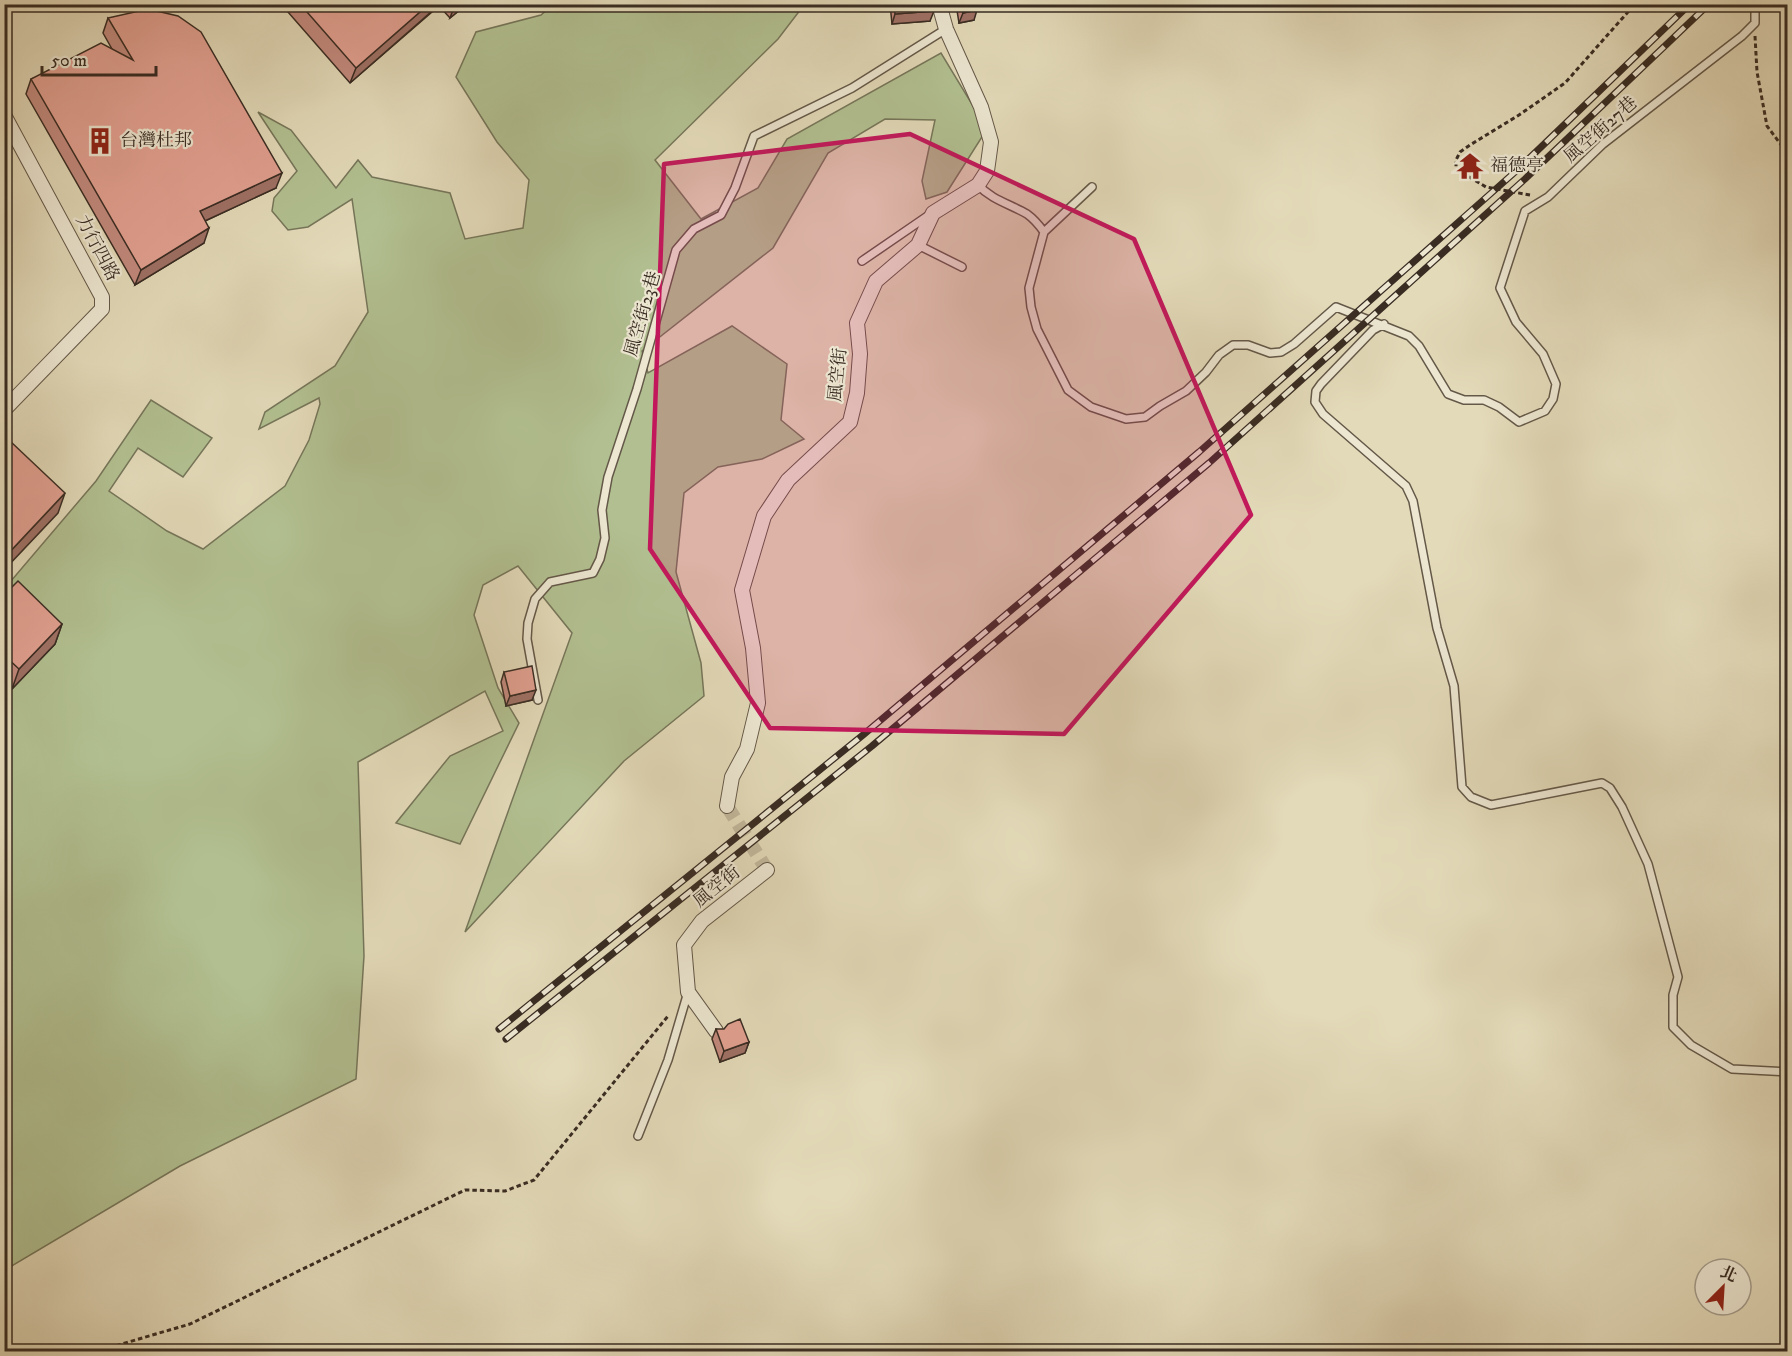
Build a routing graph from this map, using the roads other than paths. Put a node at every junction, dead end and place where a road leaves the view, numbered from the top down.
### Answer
1 (939, 4) edge
2 (1755, 4) edge
3 (946, 29) junction
4 (4, 115) edge
5 (978, 185) junction
6 (1092, 187) dead end
7 (933, 213) junction
8 (1044, 232) junction
9 (918, 245) junction
10 (862, 261) dead end
11 (962, 267) dead end
12 (1384, 324) junction
13 (4, 410) edge
14 (538, 700) dead end
15 (727, 806) tunnel mouth
16 (767, 870) dead end
17 (688, 993) junction
18 (716, 1031) edge
19 (1788, 1072) edge
20 (638, 1136) dead end

1 - 3 street
2 - 12 lane, 風空街27巷
3 - 5 street
3 - 14 lane, 風空街23巷
4 - 13 street, 力行四路
5 - 7 street
5 - 8 lane
6 - 8 lane
7 - 9 street, 風空街
7 - 10 lane
8 - 12 lane, 風空街27巷
9 - 11 lane
9 - 15 street, 風空街
12 - 19 lane
16 - 17 street, 風空街
17 - 18 street
17 - 20 lane

